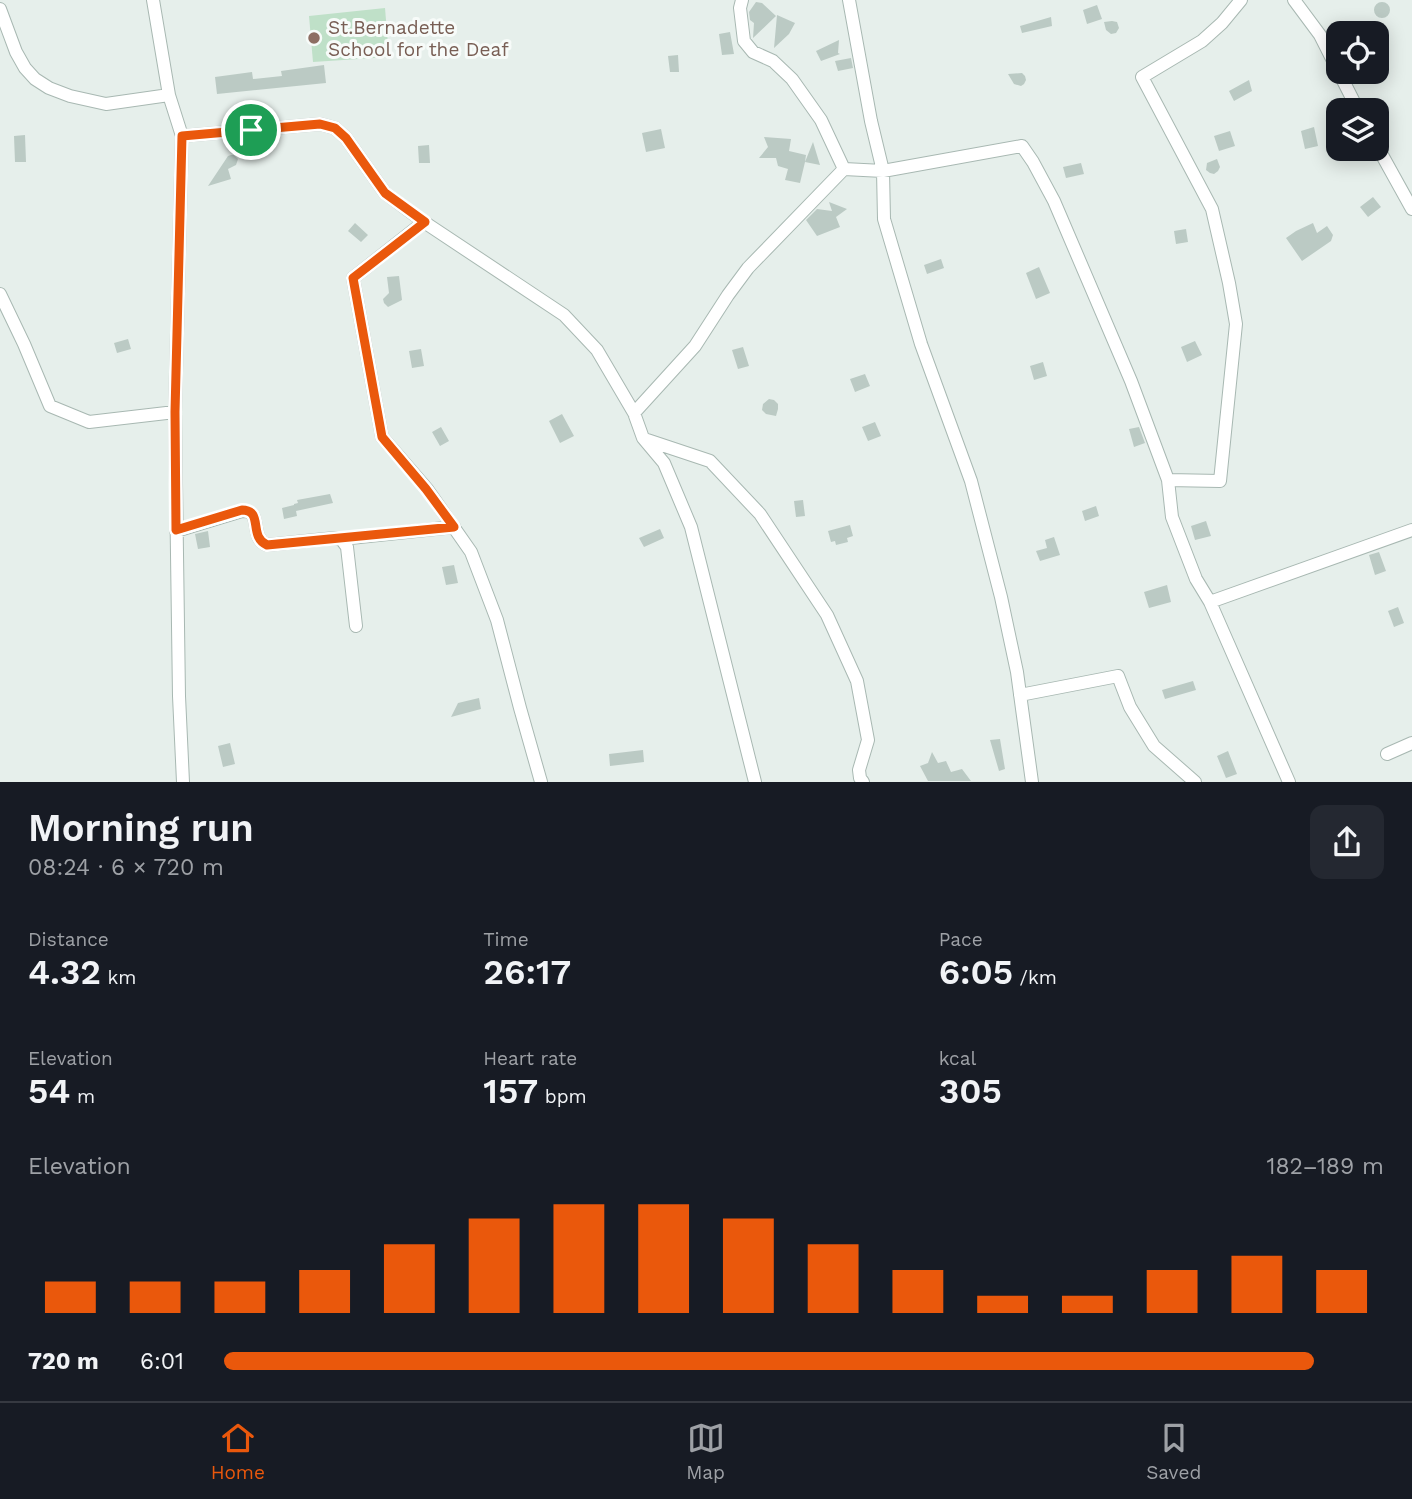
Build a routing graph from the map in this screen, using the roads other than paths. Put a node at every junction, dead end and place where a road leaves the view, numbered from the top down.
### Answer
1 (153, 0) edge
2 (742, 0) edge
3 (849, 0) edge
4 (1241, 0) edge
5 (1294, 0) edge
6 (0, 9) edge
7 (169, 95) junction
8 (1352, 98) edge
9 (182, 136) junction
10 (1385, 161) edge
11 (844, 169) junction
12 (883, 171) junction
13 (1412, 209) edge
14 (425, 222) junction
15 (0, 294) edge
16 (175, 412) junction
17 (634, 413) junction
18 (643, 438) junction
19 (1168, 480) junction
20 (454, 527) junction
21 (176, 530) junction
22 (1412, 530) edge
23 (341, 539) junction
24 (1210, 602) junction
25 (356, 626) dead end
26 (1020, 695) junction
27 (1412, 743) edge
28 (1387, 754) dead end
29 (183, 782) edge
30 (541, 782) edge
31 (755, 782) edge
32 (863, 782) edge
33 (1032, 782) edge
34 (1195, 782) edge
35 (1289, 782) edge

1 - 7 street
2 - 11 street
3 - 12 street
4 - 19 street
5 - 8 street
6 - 7 street
7 - 9 street
9 - 14 street
9 - 16 street
10 - 13 street
11 - 12 street
11 - 17 street
12 - 19 street
12 - 26 street
14 - 17 street
14 - 20 street
15 - 16 street
16 - 21 street
17 - 18 street
18 - 31 street
18 - 32 street
19 - 24 street
20 - 23 street
20 - 30 street
21 - 23 street
21 - 29 street
22 - 24 street
23 - 25 street
24 - 35 street
26 - 33 street
26 - 34 street
27 - 28 street

